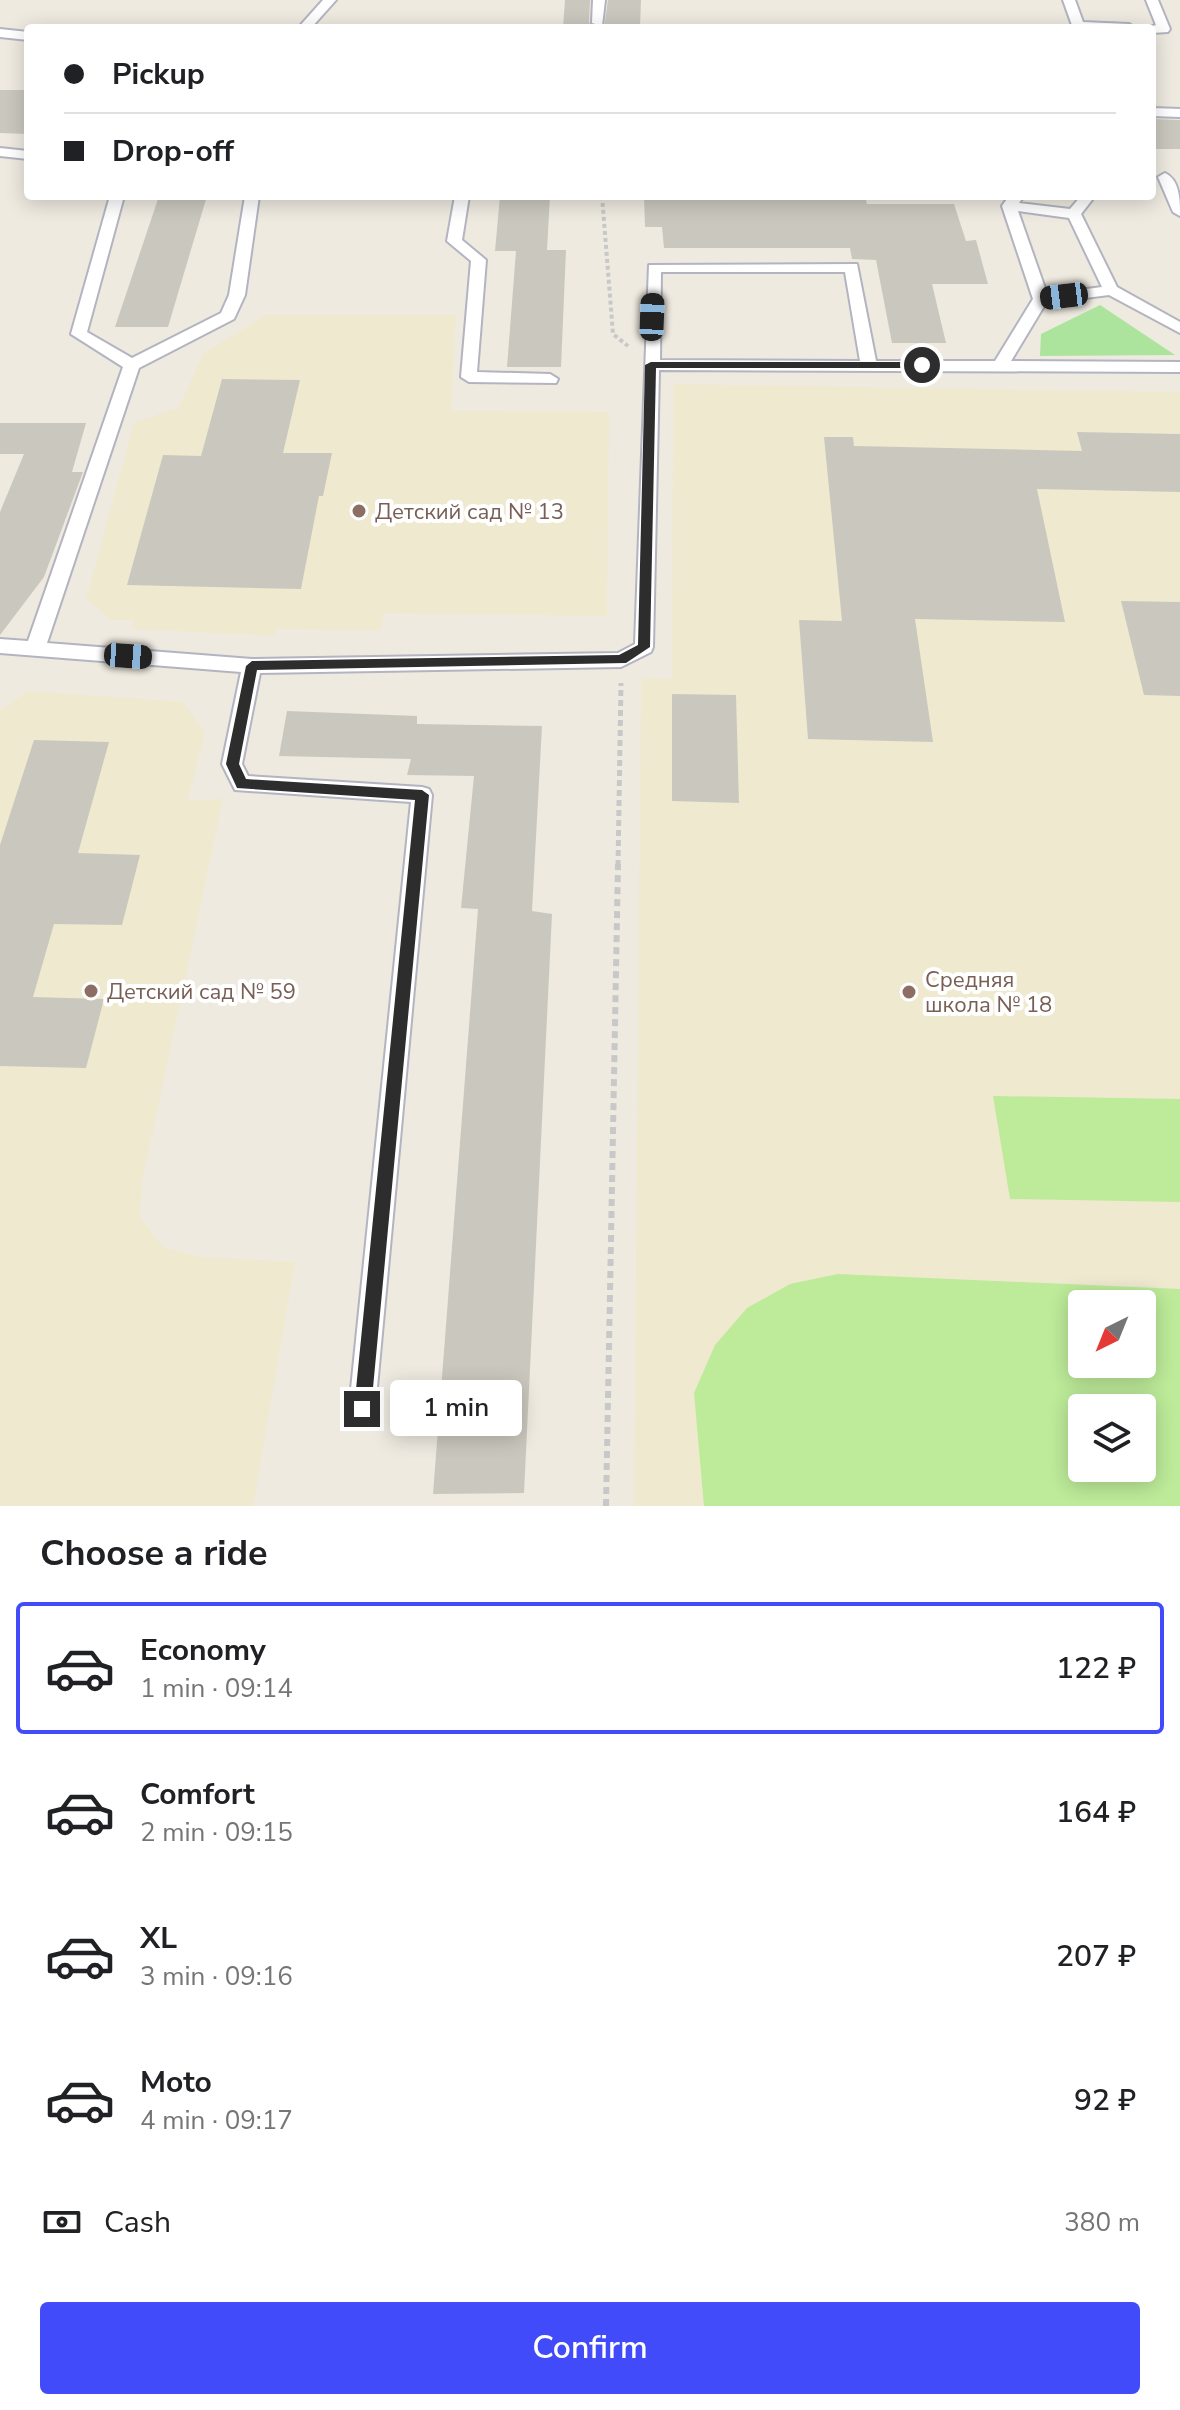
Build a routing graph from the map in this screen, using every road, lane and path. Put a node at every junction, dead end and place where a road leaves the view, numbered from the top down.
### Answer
1 (330, 0) edge
2 (599, 0) edge
3 (1069, 0) edge
4 (1152, 0) edge
5 (598, 23) dead end
6 (308, 24) edge
7 (1077, 24) edge
8 (1156, 29) edge
9 (0, 33) edge
10 (24, 36) edge
11 (1156, 112) edge
12 (1180, 113) edge
13 (0, 152) edge
14 (24, 155) edge
15 (1160, 170) edge
16 (116, 200) edge
17 (251, 200) edge
18 (461, 200) edge
19 (602, 200) edge
20 (1085, 200) edge
21 (1013, 201) edge
22 (1180, 212) edge
23 (1074, 214) junction
24 (1111, 290) junction
25 (1041, 299) junction
26 (1180, 328) edge
27 (132, 365) junction
28 (651, 365) junction
29 (869, 365) junction
30 (1001, 365) junction
31 (1180, 367) edge
32 (550, 379) dead end
33 (0, 646) edge
34 (35, 649) junction
35 (621, 660) junction
36 (252, 666) junction
37 (362, 1409) dead end
38 (606, 1506) edge

1 - 6 lane
2 - 5 lane
3 - 7 lane
4 - 8 lane
9 - 10 lane
11 - 12 lane
13 - 14 lane
15 - 22 lane
16 - 27 lane
17 - 27 lane
18 - 32 lane
19 - 28 path
20 - 23 lane
21 - 23 lane
21 - 25 lane
23 - 24 lane
24 - 25 lane
24 - 26 lane
25 - 30 lane
27 - 34 lane
28 - 29 lane
28 - 29 lane
28 - 35 lane
29 - 30 lane
30 - 31 lane
33 - 34 lane
34 - 36 lane
35 - 36 lane
35 - 38 path
36 - 37 lane

